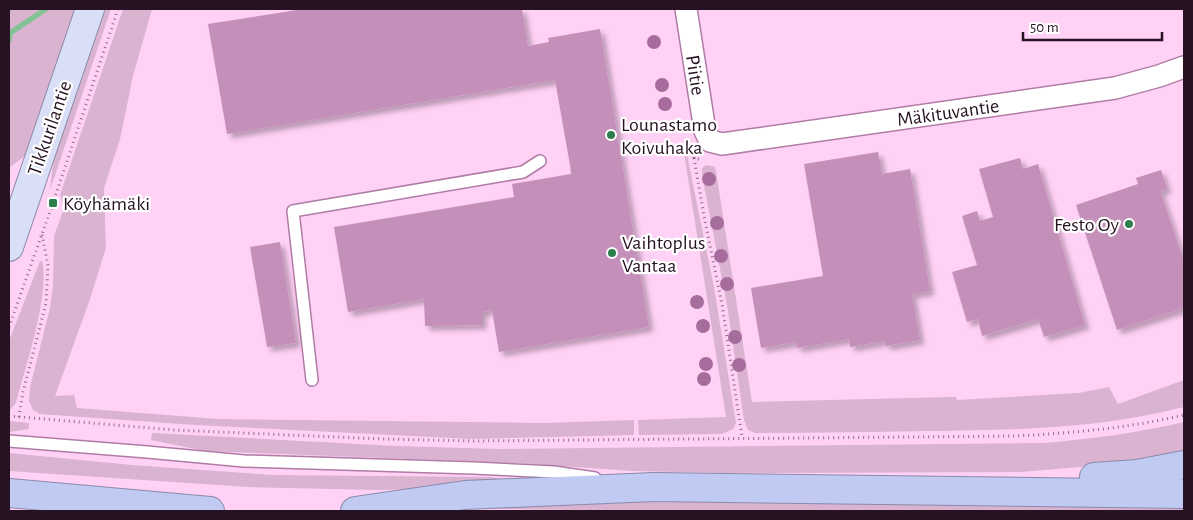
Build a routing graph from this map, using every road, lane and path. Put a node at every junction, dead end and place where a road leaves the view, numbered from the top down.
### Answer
1 (90, 9) edge
2 (118, 9) edge
3 (686, 9) edge
4 (1184, 67) edge
5 (710, 141) junction
6 (540, 162) dead end
7 (42, 233) junction
8 (9, 246) edge
9 (9, 327) edge
10 (312, 380) dead end
11 (1184, 415) edge
12 (9, 416) edge
13 (19, 417) junction
14 (742, 437) junction
15 (9, 441) edge
16 (1184, 464) edge
17 (654, 488) junction
18 (852, 491) junction
19 (9, 493) edge
20 (1184, 494) edge
21 (210, 511) edge
22 (355, 511) edge

1 - 8 main road, Tikkurilantie
2 - 7 path
3 - 5 street, Piitie
4 - 5 street, Mäkituvantie
5 - 14 path
6 - 10 lane
7 - 9 path
7 - 13 path
11 - 14 path
12 - 13 path
13 - 14 path
15 - 17 lane
16 - 18 highway
17 - 18 highway
17 - 22 highway
18 - 20 highway
19 - 21 highway

